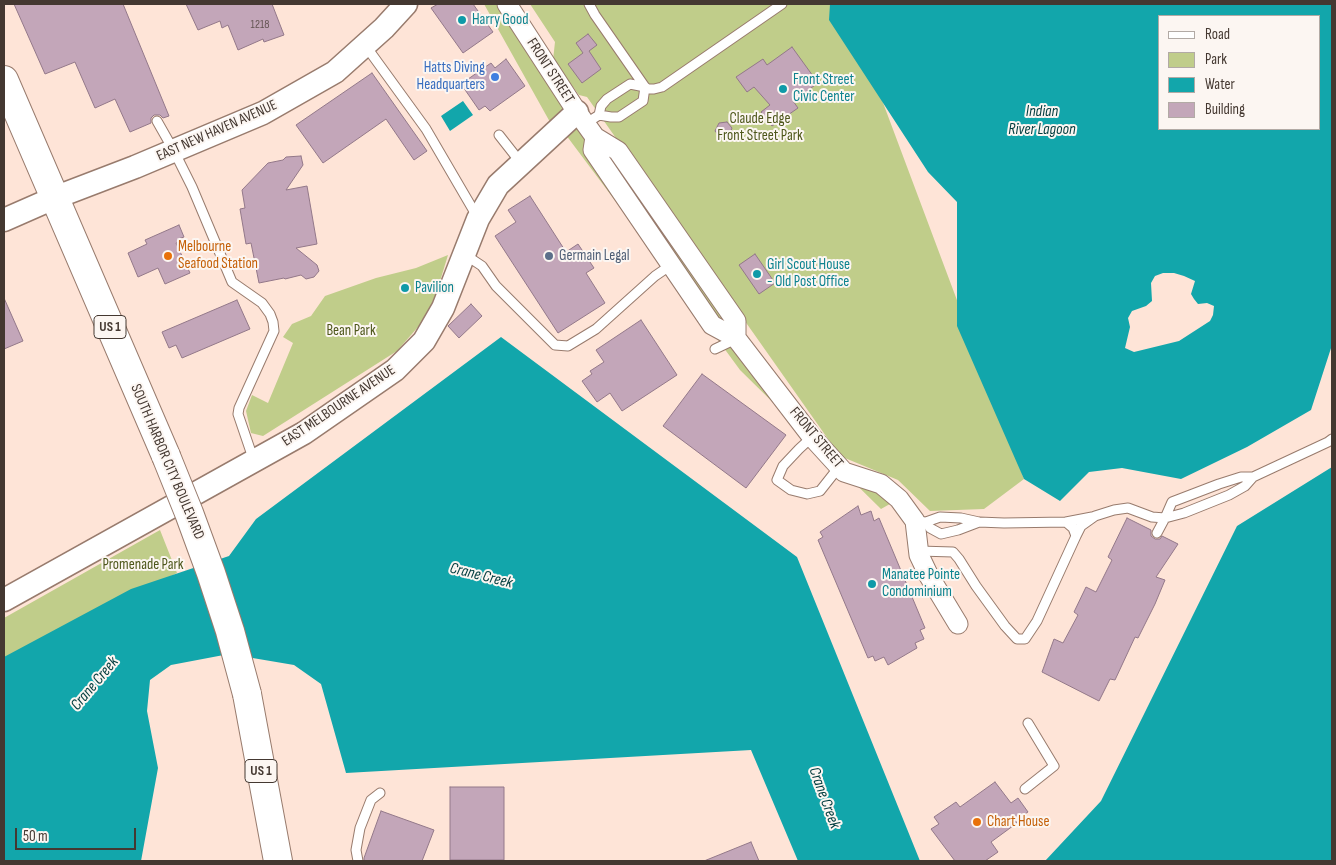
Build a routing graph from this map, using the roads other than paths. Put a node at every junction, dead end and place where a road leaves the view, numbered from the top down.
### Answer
1 (406, 4) edge
2 (507, 4) edge
3 (589, 4) edge
4 (782, 4) edge
5 (365, 44) junction
6 (4, 80) edge
7 (645, 87) junction
8 (157, 121) dead end
9 (589, 122) junction
10 (499, 135) dead end
11 (174, 150) junction
12 (521, 163) junction
13 (54, 198) junction
14 (478, 219) junction
15 (4, 220) edge
16 (464, 254) junction
17 (679, 262) junction
18 (736, 338) junction
19 (715, 349) dead end
20 (812, 438) junction
21 (1332, 439) edge
22 (254, 461) junction
23 (838, 467) junction
24 (1253, 477) junction
25 (1095, 516) junction
26 (1165, 518) junction
27 (921, 522) junction
28 (979, 522) junction
29 (1066, 522) junction
30 (1157, 533) dead end
31 (1076, 536) junction
32 (919, 551) junction
33 (4, 600) edge
34 (958, 624) dead end
35 (1028, 723) dead end
36 (1024, 789) dead end
37 (380, 794) dead end
38 (278, 861) edge
39 (358, 861) edge

1 - 5 street, EAST NEW HAVEN AVENUE
2 - 9 street, FRONT STREET
3 - 7 lane
4 - 7 lane
5 - 11 street, EAST NEW HAVEN AVENUE
5 - 14 lane
6 - 13 main road, SOUTH HARBOR CITY BOULEVARD / US 1
7 - 9 lane
7 - 9 lane
8 - 11 lane
9 - 12 street, EAST MELBOURNE AVENUE
9 - 17 street, FRONT STREET
10 - 12 lane
11 - 13 street, EAST NEW HAVEN AVENUE
11 - 22 lane
12 - 14 street, EAST MELBOURNE AVENUE
13 - 15 street, EAST NEW HAVEN AVENUE
13 - 38 main road, SOUTH HARBOR CITY BOULEVARD / US 1, bridge
14 - 16 street, EAST MELBOURNE AVENUE
16 - 17 lane
16 - 22 street, EAST MELBOURNE AVENUE
17 - 18 street, FRONT STREET
18 - 19 lane
18 - 20 street, FRONT STREET
20 - 23 street, FRONT STREET
20 - 23 lane
21 - 24 lane
22 - 33 street, EAST MELBOURNE AVENUE
23 - 27 street, FRONT STREET
24 - 26 lane
24 - 26 lane
25 - 26 lane
25 - 29 lane
25 - 31 lane
26 - 30 lane
27 - 28 lane
27 - 28 lane
27 - 32 street, FRONT STREET
28 - 29 lane
29 - 31 lane
31 - 32 lane
32 - 34 street, FRONT STREET
35 - 36 lane
37 - 39 lane

